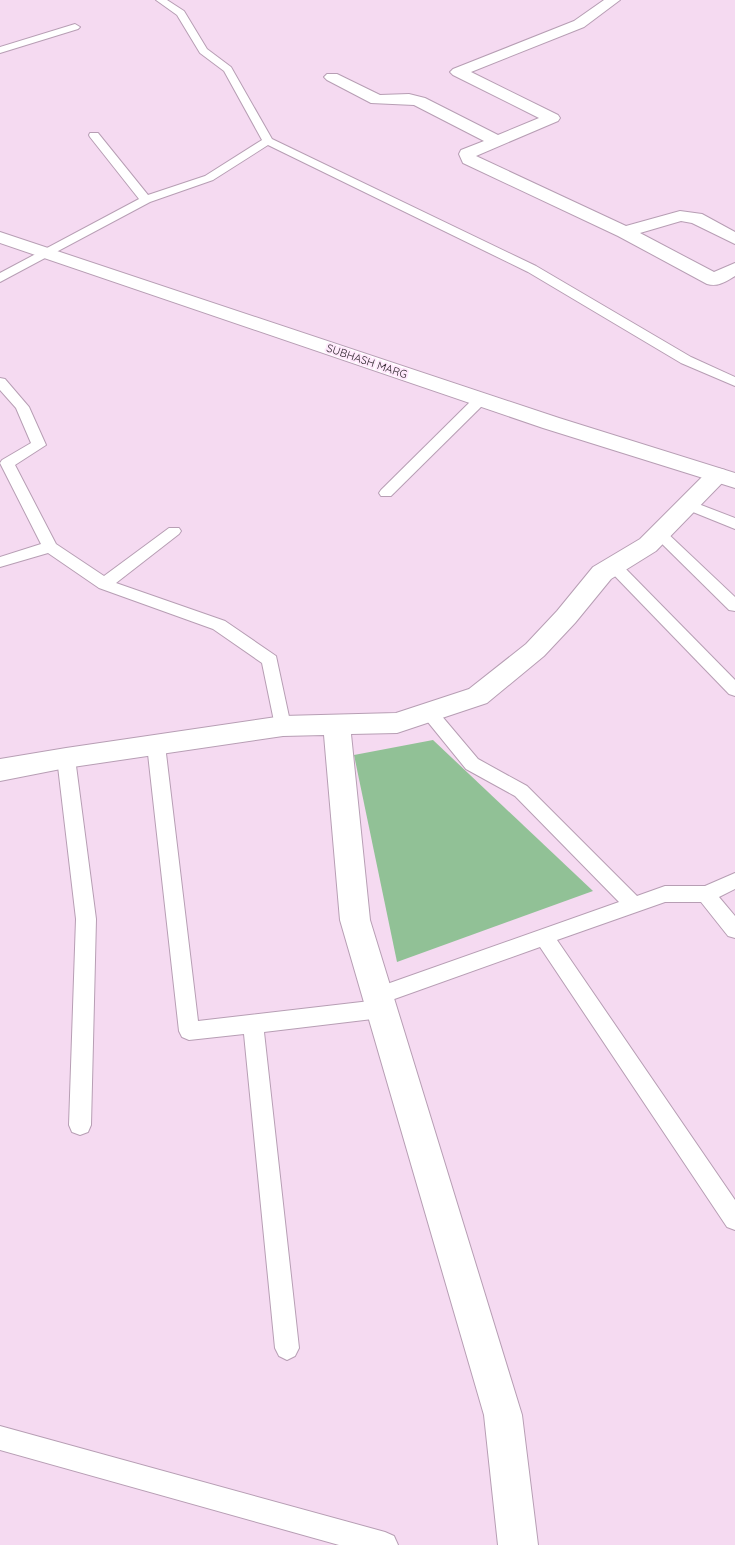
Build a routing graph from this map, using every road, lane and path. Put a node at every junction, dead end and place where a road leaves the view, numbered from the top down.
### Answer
1 (161, 0) edge
2 (613, 0) edge
3 (75, 27) dead end
4 (0, 50) edge
5 (332, 77) dead end
6 (94, 135) dead end
7 (496, 140) junction
8 (268, 141) junction
9 (146, 200) junction
10 (624, 232) junction
11 (0, 237) edge
12 (735, 238) edge
13 (48, 253) junction
14 (735, 269) edge
15 (0, 278) edge
16 (0, 382) edge
17 (735, 382) edge
18 (481, 399) junction
19 (726, 478) edge
20 (386, 493) dead end
21 (688, 505) junction
22 (735, 524) edge
23 (174, 531) dead end
24 (659, 533) junction
25 (50, 547) junction
26 (0, 562) edge
27 (614, 566) junction
28 (104, 584) junction
29 (735, 606) edge
30 (735, 690) edge
31 (429, 712) junction
32 (337, 725) junction
33 (283, 726) junction
34 (156, 745) junction
35 (66, 758) junction
36 (0, 770) edge
37 (735, 881) edge
38 (706, 894) junction
39 (634, 905) junction
40 (735, 930) edge
41 (544, 937) junction
42 (379, 1003) junction
43 (253, 1024) junction
44 (80, 1125) dead end
45 (735, 1219) edge
46 (287, 1348) dead end
47 (0, 1438) edge
48 (386, 1545) edge
49 (518, 1545) edge

1 - 8 lane
2 - 7 street
3 - 4 lane
5 - 7 street
6 - 9 lane
7 - 10 street
8 - 9 lane
8 - 17 lane
9 - 13 lane
10 - 12 street
10 - 14 street
11 - 13 street, SUBHASH MARG
13 - 15 lane
13 - 18 street, SUBHASH MARG
16 - 25 lane
18 - 19 street, SUBHASH MARG
18 - 20 lane
19 - 21 street
21 - 22 lane
21 - 24 street
23 - 28 lane
24 - 27 street
24 - 29 lane
25 - 26 lane
25 - 28 lane
27 - 30 lane
27 - 31 street
28 - 33 lane
31 - 32 street
31 - 39 lane
32 - 33 street
32 - 42 street
33 - 34 street
34 - 35 street
34 - 43 lane
35 - 36 street
35 - 44 lane
37 - 38 lane
38 - 39 lane
38 - 40 lane
39 - 41 lane
41 - 42 lane
41 - 45 lane
42 - 43 lane
42 - 49 street
43 - 46 lane
47 - 48 lane

